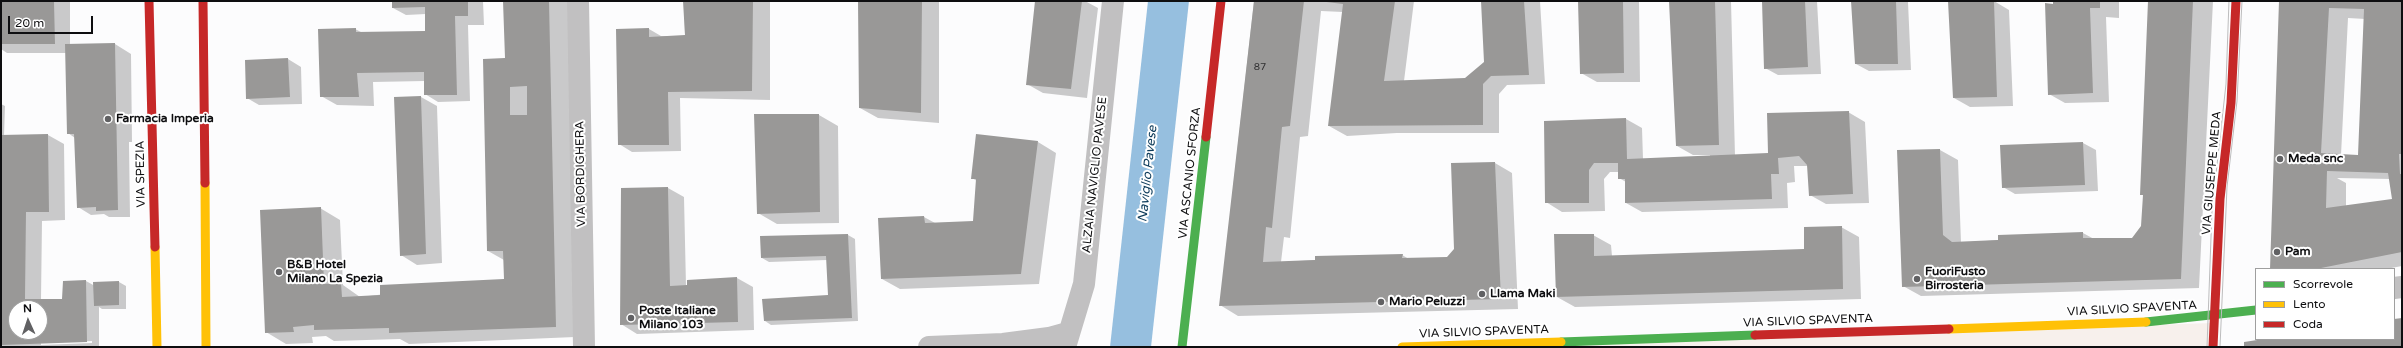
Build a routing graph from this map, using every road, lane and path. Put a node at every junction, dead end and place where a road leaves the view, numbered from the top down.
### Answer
1 (149, 1) edge
2 (203, 1) edge
3 (578, 1) edge
4 (1113, 1) edge
5 (1221, 1) edge
6 (2236, 1) edge
7 (2255, 310) edge
8 (2214, 316) junction
9 (1066, 340) edge
10 (157, 347) edge
11 (206, 347) edge
12 (584, 347) edge
13 (929, 347) edge
14 (1182, 347) edge
15 (1402, 347) edge
16 (2213, 347) edge

1 - 10 street, VIA SPEZIA
2 - 11 street
3 - 12 street, VIA BORDIGHERA
4 - 9 street, ALZAIA NAVIGLIO PAVESE
5 - 14 street, VIA ASCANIO SFORZA
6 - 8 street, VIA GIUSEPPE MEDA
7 - 8 street, VIA SILVIO SPAVENTA
8 - 15 street, VIA SILVIO SPAVENTA
8 - 16 street, VIA GIUSEPPE MEDA
9 - 13 street

